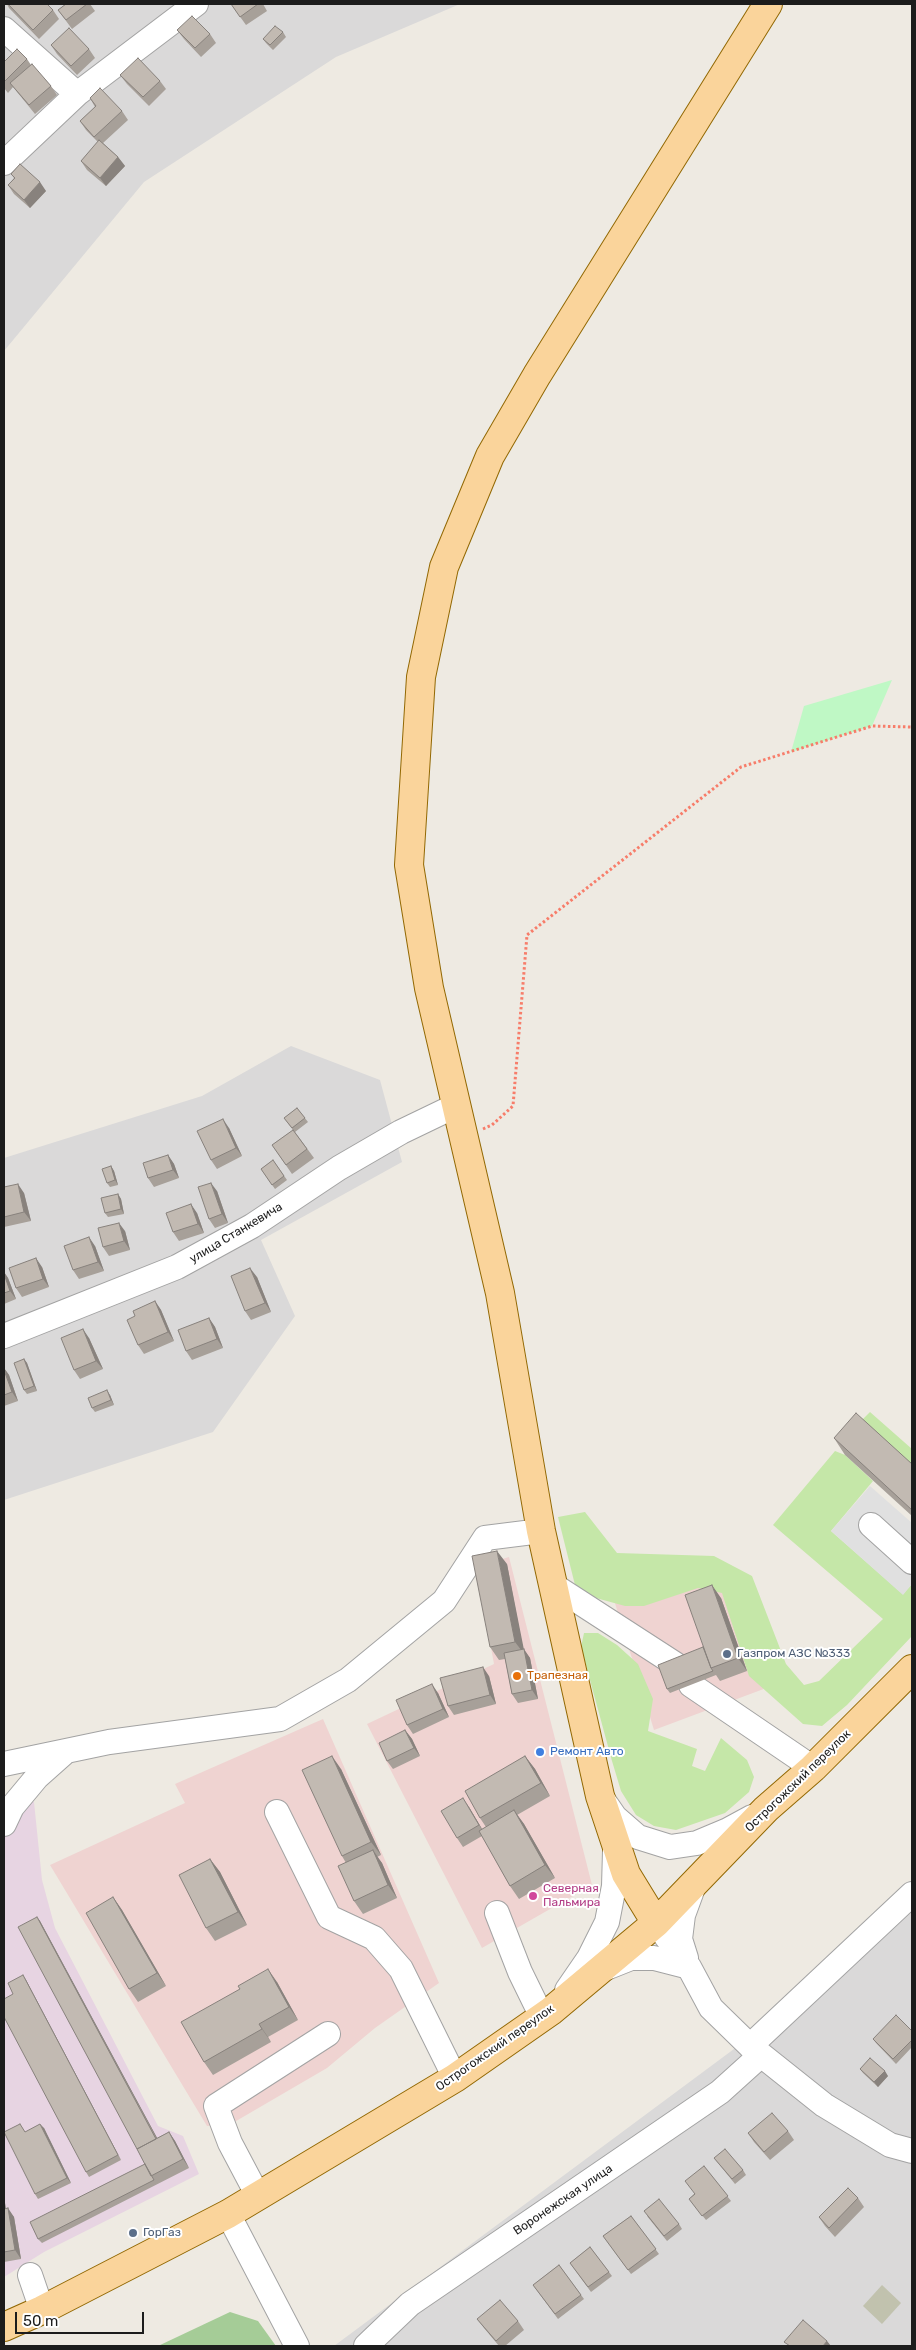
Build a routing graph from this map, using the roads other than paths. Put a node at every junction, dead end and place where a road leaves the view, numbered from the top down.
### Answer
1 (196, 4) edge
2 (768, 4) edge
3 (4, 29) edge
4 (77, 94) junction
5 (4, 163) edge
6 (455, 1106) junction
7 (4, 1336) edge
8 (871, 1525) dead end
9 (541, 1531) junction
10 (912, 1562) edge
11 (553, 1585) junction
12 (676, 1664) edge
13 (912, 1669) edge
14 (692, 1685) edge
15 (64, 1753) junction
16 (4, 1764) edge
17 (813, 1768) junction
18 (600, 1796) junction
19 (766, 1809) junction
20 (277, 1812) dead end
21 (4, 1824) edge
22 (615, 1842) junction
23 (694, 1884) junction
24 (912, 1894) edge
25 (497, 1913) dead end
26 (656, 1923) junction
27 (690, 1967) junction
28 (600, 1970) junction
29 (547, 2014) junction
30 (328, 2034) dead end
31 (756, 2050) junction
32 (455, 2078) junction
33 (912, 2151) edge
34 (258, 2196) junction
35 (228, 2214) junction
36 (30, 2276) dead end
37 (42, 2310) junction
38 (4, 2327) edge
39 (298, 2346) edge
40 (366, 2346) edge

1 - 4 street
2 - 6 main road
3 - 4 street
4 - 5 street
6 - 7 street, улица Станкевича
6 - 9 main road
8 - 10 street
9 - 11 main road
9 - 15 street
11 - 12 street
11 - 18 main road
13 - 17 main road, Острогожский переулок
14 - 17 street
15 - 16 street
15 - 21 street
17 - 19 main road, Острогожский переулок
18 - 19 street
18 - 22 main road
19 - 23 main road, Острогожский переулок
20 - 32 street
22 - 26 main road
22 - 29 street
23 - 26 main road, Острогожский переулок
23 - 27 street
24 - 31 street, Воронежская улица
25 - 29 street
26 - 27 street
26 - 28 main road, Острогожский переулок
27 - 28 street
27 - 31 street
28 - 29 main road, Острогожский переулок
29 - 32 main road, Острогожский переулок
30 - 34 street
31 - 33 street
31 - 40 street, Воронежская улица
32 - 34 main road, Острогожский переулок
34 - 35 main road, Острогожский переулок
35 - 37 main road, Острогожский переулок
35 - 39 street
36 - 37 street
37 - 38 main road, Острогожский переулок

